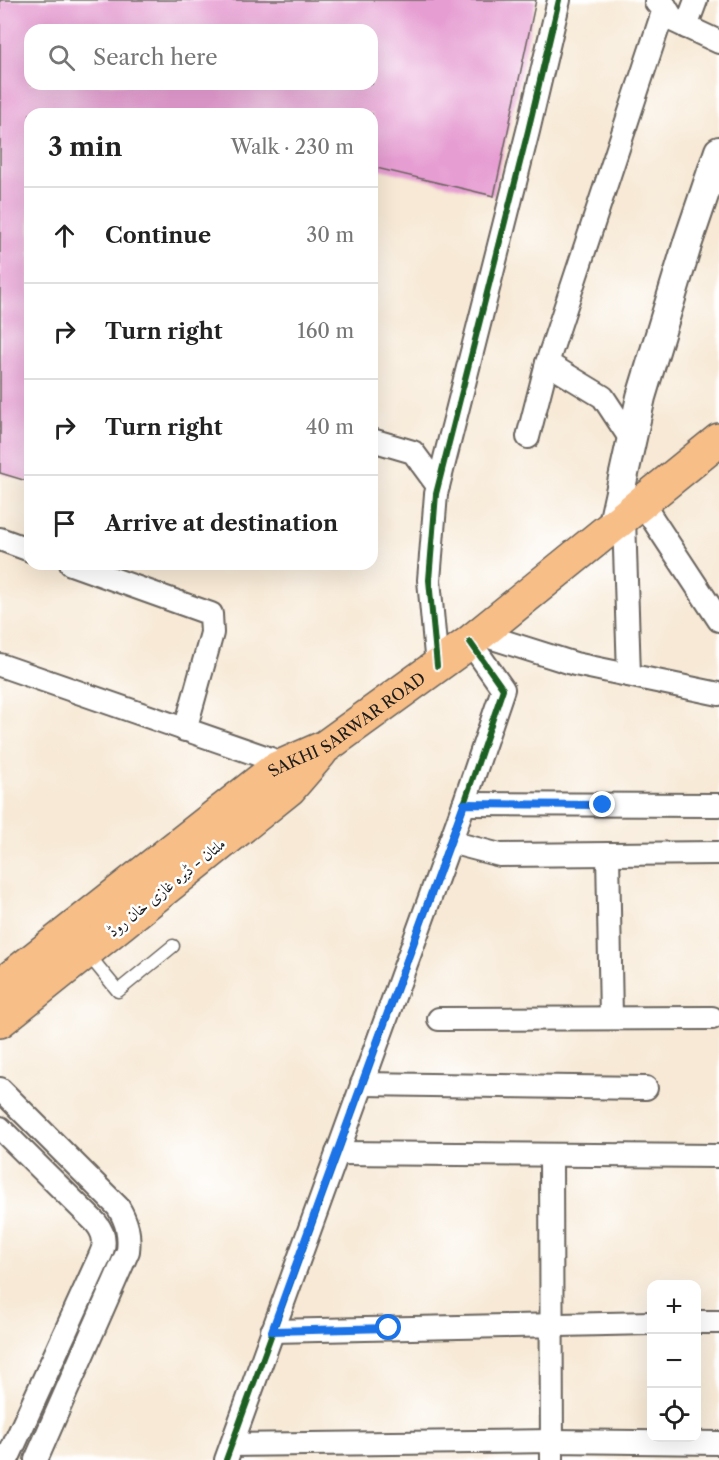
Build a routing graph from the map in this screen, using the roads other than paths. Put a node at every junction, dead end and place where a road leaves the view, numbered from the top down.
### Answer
1 (559, 0) edge
2 (696, 0) edge
3 (658, 3) edge
4 (686, 27) junction
5 (719, 42) edge
6 (719, 151) edge
7 (547, 363) junction
8 (528, 437) dead end
9 (719, 440) edge
10 (632, 441) junction
11 (378, 442) edge
12 (438, 486) junction
13 (626, 516) junction
14 (0, 539) edge
15 (24, 547) edge
16 (88, 570) edge
17 (719, 620) edge
18 (475, 638) junction
19 (0, 665) edge
20 (437, 666) junction
21 (628, 675) junction
22 (719, 694) edge
23 (185, 730) junction
24 (325, 747) junction
25 (285, 764) junction
26 (464, 804) junction
27 (719, 805) edge
28 (450, 842) junction
29 (719, 853) edge
30 (609, 854) junction
31 (78, 941) junction
32 (173, 946) dead end
33 (0, 986) edge
34 (611, 1018) junction
35 (712, 1018) dead end
36 (439, 1019) dead end
37 (0, 1021) edge
38 (362, 1084) junction
39 (646, 1088) dead end
40 (0, 1089) edge
41 (0, 1128) edge
42 (337, 1154) junction
43 (551, 1155) junction
44 (719, 1156) edge
45 (87, 1176) junction
46 (70, 1198) junction
47 (701, 1322) edge
48 (719, 1322) edge
49 (647, 1323) edge
50 (552, 1324) junction
51 (272, 1331) junction
52 (36, 1398) junction
53 (58, 1409) junction
54 (719, 1443) edge
55 (552, 1450) edge
56 (229, 1452) edge
57 (7, 1460) edge
58 (36, 1460) edge

1 - 12 street
2 - 4 street
3 - 4 street
3 - 7 street
4 - 5 street
6 - 10 street
7 - 8 street
7 - 10 street
9 - 13 highway, SAKHI SARWAR ROAD
10 - 13 street
11 - 12 street
12 - 20 street
13 - 17 street
13 - 18 highway, SAKHI SARWAR ROAD
13 - 21 street
14 - 15 street
16 - 23 street
18 - 20 highway, SAKHI SARWAR ROAD
18 - 21 street
18 - 26 street
19 - 23 street
20 - 24 highway, SAKHI SARWAR ROAD
21 - 22 street
23 - 25 street
24 - 25 highway, SAKHI SARWAR ROAD
24 - 31 highway, ملتان - ڈیرہ غازی خان روڈ
25 - 31 highway, SAKHI SARWAR ROAD
26 - 27 street
26 - 28 street
28 - 30 street
28 - 38 street
29 - 30 street
30 - 34 street
31 - 32 lane
31 - 33 highway, SAKHI SARWAR ROAD
31 - 37 highway, ملتان - ڈیرہ غازی خان روڈ
34 - 35 street
34 - 36 street
38 - 39 street
38 - 42 street
40 - 45 street
41 - 46 street
42 - 43 street
42 - 51 street
43 - 44 street
43 - 50 street
45 - 46 street
45 - 53 street
46 - 52 street
47 - 48 street
49 - 50 street
50 - 51 street
50 - 55 street
51 - 56 street
52 - 53 street
52 - 57 street
53 - 58 street
54 - 55 street
55 - 56 street

